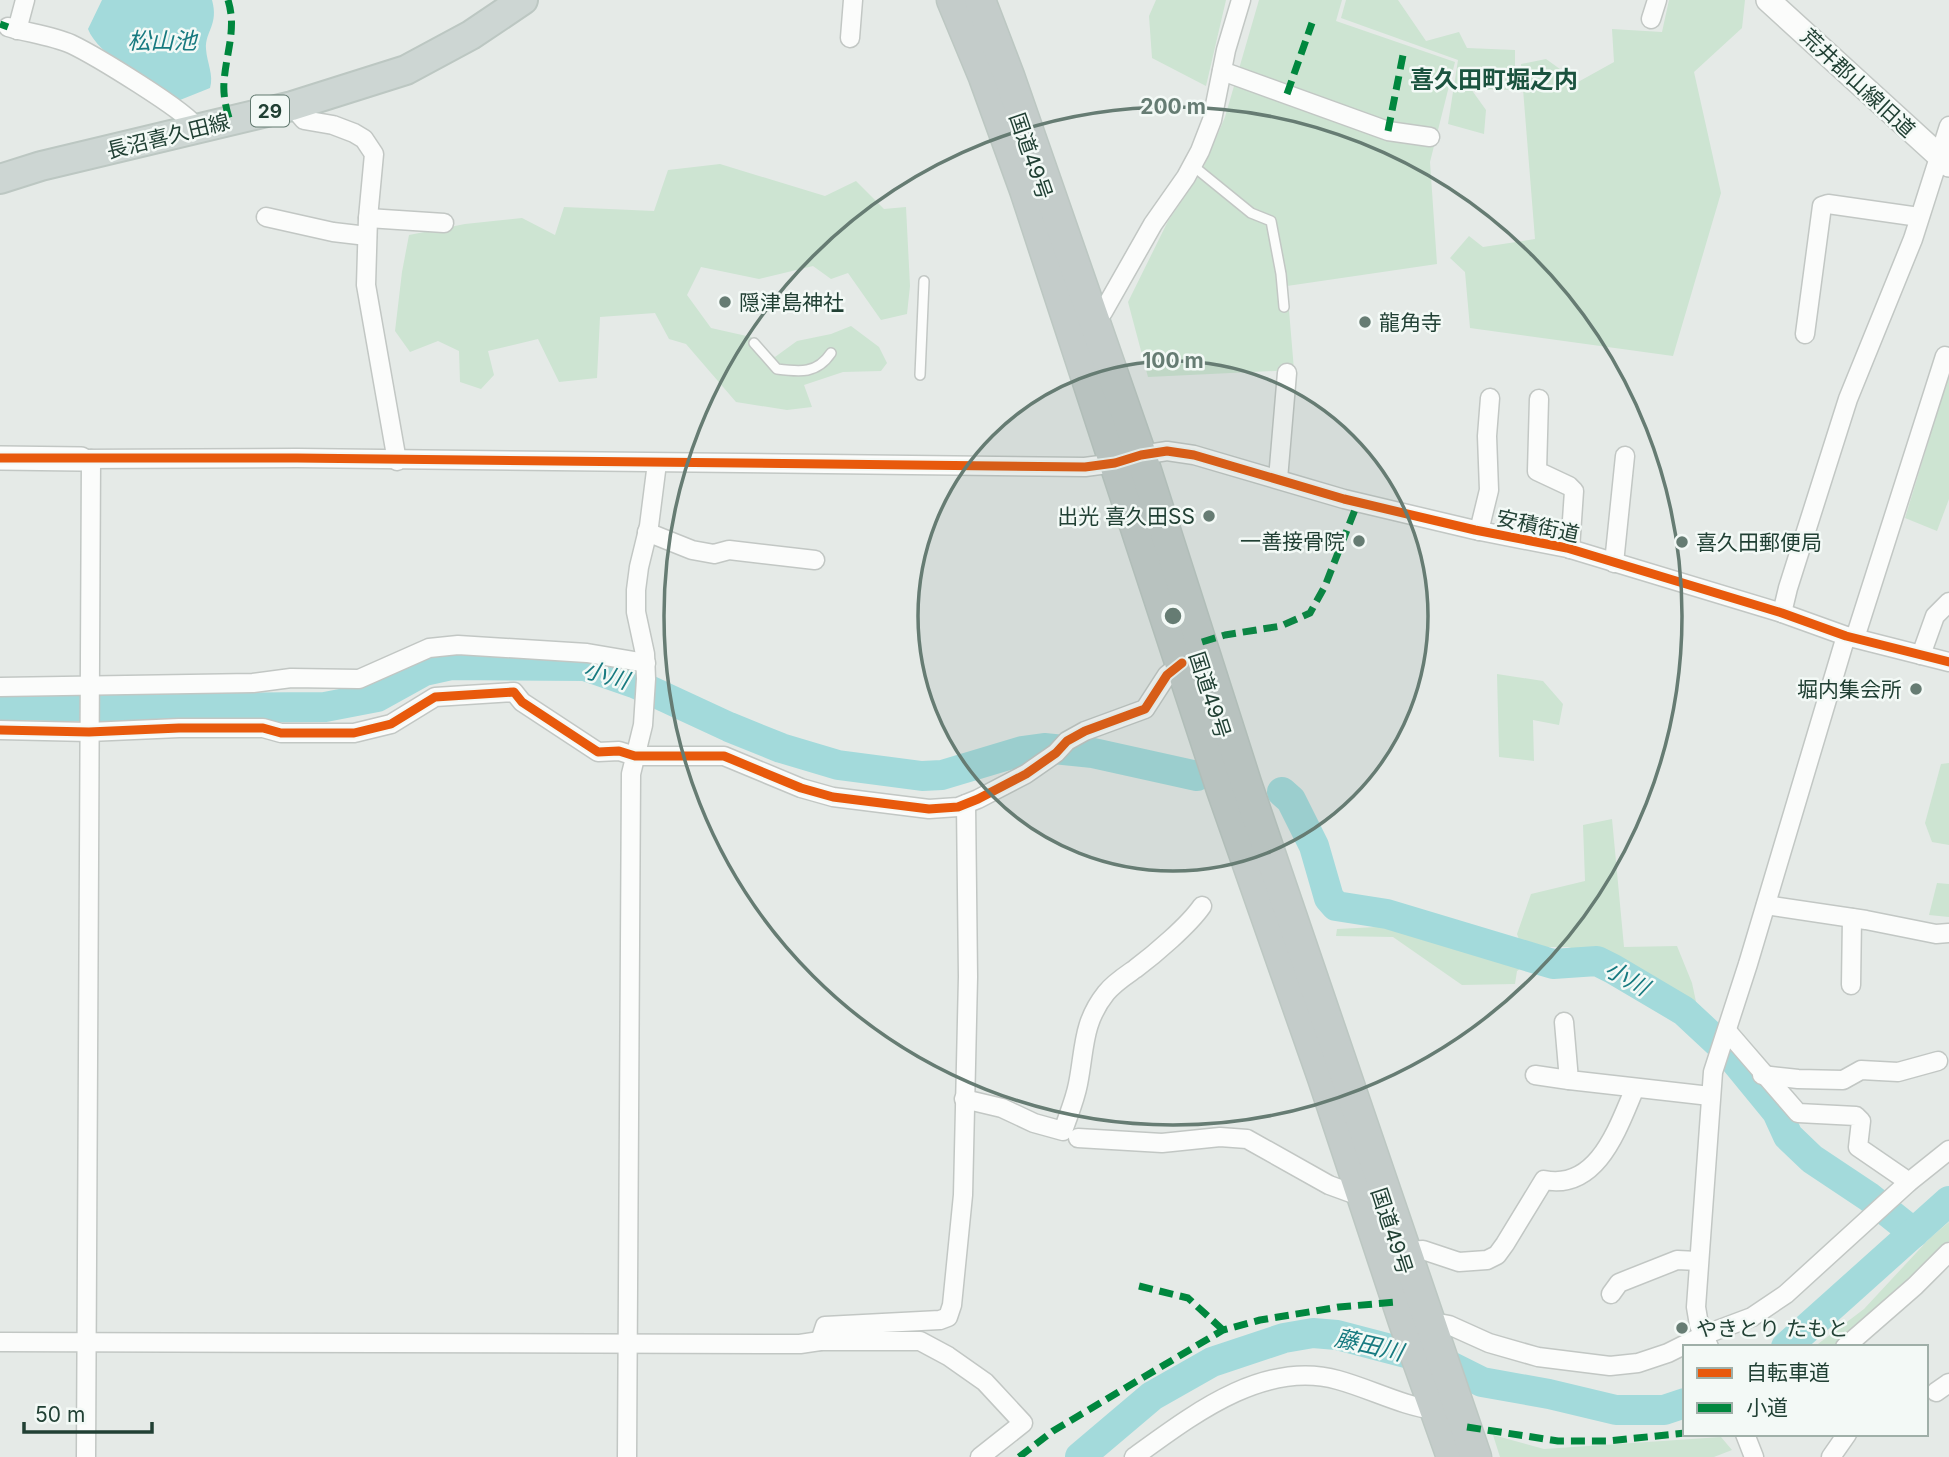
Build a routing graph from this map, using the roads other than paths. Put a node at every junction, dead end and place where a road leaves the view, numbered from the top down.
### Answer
1 (25, 0) edge
2 (523, 0) edge
3 (853, 0) edge
4 (952, 0) edge
5 (980, 0) edge
6 (1241, 0) edge
7 (1657, 0) edge
8 (1768, 0) edge
9 (1651, 19) dead end
10 (850, 38) dead end
11 (1222, 71) junction
12 (292, 106) junction
13 (1949, 126) edge
14 (197, 128) junction
15 (1430, 137) dead end
16 (1944, 161) edge
17 (1192, 165) junction
18 (0, 179) edge
19 (266, 217) dead end
20 (1919, 217) junction
21 (368, 218) junction
22 (444, 223) dead end
23 (367, 236) junction
24 (924, 281) dead end
25 (1284, 307) dead end
26 (1094, 319) junction
27 (1805, 334) dead end
28 (754, 344) dead end
29 (831, 353) dead end
30 (1945, 356) dead end
31 (1287, 373) dead end
32 (919, 375) dead end
33 (1490, 398) dead end
34 (1539, 399) dead end
35 (1625, 456) dead end
36 (0, 458) edge
37 (86, 459) junction
38 (1128, 459) junction
39 (397, 461) junction
40 (657, 463) junction
41 (1279, 479) junction
42 (1479, 531) junction
43 (647, 532) junction
44 (1570, 549) junction
45 (815, 560) dead end
46 (1614, 562) junction
47 (1949, 602) edge
48 (1782, 614) junction
49 (1851, 637) junction
50 (1921, 655) junction
51 (1949, 662) edge
52 (1182, 663) junction
53 (646, 671) junction
54 (89, 686) junction
55 (0, 687) edge
56 (0, 730) edge
57 (89, 732) junction
58 (635, 756) junction
59 (966, 804) junction
60 (1766, 905) junction
61 (1202, 906) dead end
62 (1852, 918) junction
63 (1949, 933) edge
64 (1851, 985) dead end
65 (1564, 1022) dead end
66 (1723, 1041) junction
67 (1938, 1061) dead end
68 (1535, 1075) dead end
69 (1762, 1075) junction
70 (1569, 1080) junction
71 (1634, 1087) junction
72 (1710, 1096) junction
73 (964, 1099) junction
74 (1078, 1138) dead end
75 (1949, 1150) edge
76 (1909, 1182) junction
77 (1362, 1197) junction
78 (1405, 1251) junction
79 (1949, 1252) edge
80 (1698, 1261) junction
81 (1611, 1294) dead end
82 (1421, 1324) junction
83 (820, 1341) junction
84 (1707, 1341) edge
85 (0, 1342) edge
86 (86, 1342) junction
87 (628, 1344) junction
88 (1846, 1345) edge
89 (1683, 1348) edge
90 (1443, 1408) junction
91 (1746, 1436) edge
92 (1845, 1436) edge
93 (86, 1457) edge
94 (627, 1457) edge
95 (980, 1457) edge
96 (1135, 1457) edge
97 (1452, 1457) edge
98 (1476, 1457) edge
99 (1754, 1457) edge
100 (1831, 1457) edge

1 - 14 street
2 - 12 main road, 長沼喜久田線 / 29
3 - 10 street
4 - 38 highway, 国道49号
5 - 26 highway, 国道49号
6 - 11 street
7 - 9 street
8 - 16 street, 荒井郡山線旧道
11 - 15 street
11 - 17 street
12 - 14 main road, 長沼喜久田線 / 29
12 - 21 street
13 - 16 street
14 - 18 main road, 長沼喜久田線 / 29
16 - 20 street
17 - 25 lane
17 - 26 street
19 - 23 street
20 - 27 street
20 - 48 street
21 - 22 street
21 - 23 street
23 - 39 street
24 - 32 lane
26 - 38 highway, 国道49号
28 - 29 lane
30 - 49 street
31 - 41 street
33 - 42 street
34 - 44 street
35 - 46 street
36 - 37 street
37 - 39 street, 安積街道
37 - 54 street
38 - 40 street, 安積街道
38 - 41 street, 安積街道
38 - 52 highway, 国道49号
38 - 78 highway, 国道49号
39 - 40 street, 安積街道
40 - 43 street
41 - 42 street, 安積街道
42 - 44 street, 安積街道
43 - 45 street
43 - 53 street
44 - 46 street, 安積街道
46 - 48 street, 安積街道
47 - 50 street
48 - 49 street, 安積街道
49 - 50 street, 安積街道
49 - 60 street
50 - 51 street, 安積街道
52 - 59 street
52 - 77 highway, 国道49号
53 - 54 street
53 - 58 street
54 - 55 street
54 - 57 street
56 - 57 street
57 - 58 street
57 - 86 street
58 - 59 street
58 - 87 street
59 - 73 street
60 - 62 street
60 - 66 street
61 - 73 street
62 - 63 street
62 - 64 street
65 - 70 street
66 - 69 street
66 - 72 street
67 - 69 street
68 - 70 street
69 - 76 street
70 - 71 street
71 - 72 street
71 - 78 street
72 - 80 street
73 - 83 street
74 - 77 street
75 - 76 street
76 - 84 street
77 - 82 highway, 国道49号
78 - 82 highway, 国道49号
79 - 88 street
80 - 81 street
80 - 84 street
82 - 89 street
82 - 90 highway, 国道49号
83 - 87 street
83 - 95 street
85 - 86 street
86 - 87 street
86 - 93 street
87 - 94 street
90 - 96 street
90 - 97 highway, 国道49号
90 - 98 highway, 国道49号
91 - 99 street
92 - 100 street

